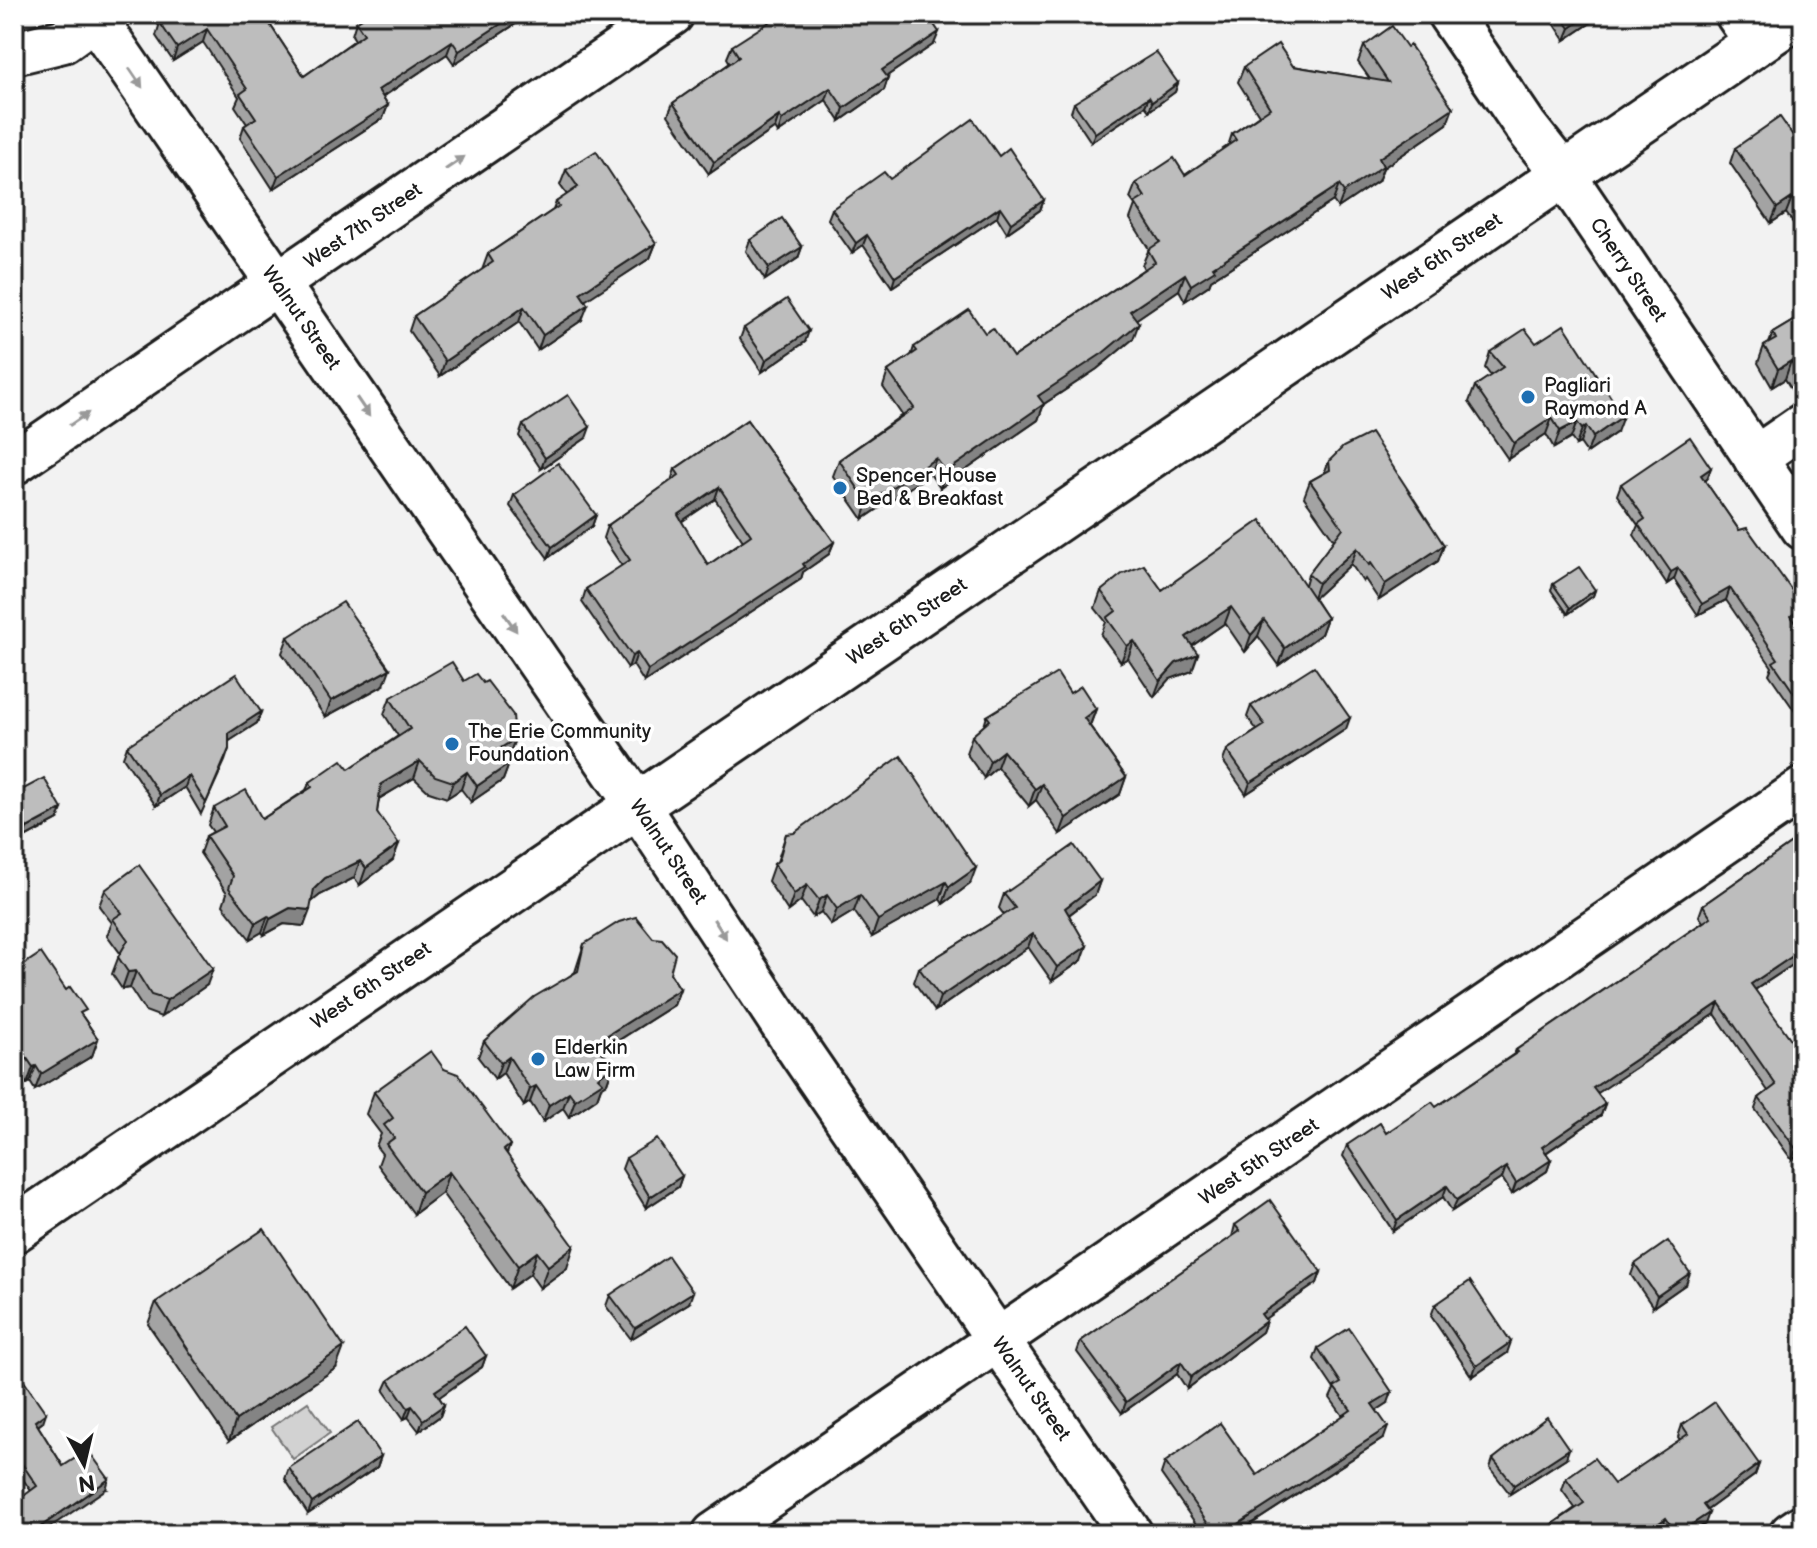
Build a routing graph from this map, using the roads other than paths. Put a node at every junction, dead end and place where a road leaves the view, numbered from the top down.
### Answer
1 (672, 14) edge
2 (1449, 14) edge
3 (1799, 14) edge
4 (103, 19) edge
5 (1747, 29) edge
6 (17, 47) edge
7 (1564, 175) junction
8 (278, 284) junction
9 (1803, 425) edge
10 (1755, 458) junction
11 (14, 463) edge
12 (1803, 528) edge
13 (1803, 789) edge
14 (637, 805) junction
15 (14, 1230) edge
16 (998, 1341) junction
17 (1803, 1526) edge
18 (714, 1534) edge
19 (1131, 1534) edge
20 (1791, 1534) edge

8 -> 1 street, West 7th Street
2 - 7 street, Cherry Street
3 - 5 main road, West 6th Street
4 - 6 street
4 -> 8 street, Walnut Street
5 - 7 main road, West 6th Street
7 - 10 street, Cherry Street
7 - 14 main road, West 6th Street
11 -> 8 street, West 7th Street
8 -> 14 street, Walnut Street
9 - 10 street
10 - 12 street, Cherry Street
13 - 16 street, West 5th Street
14 - 15 main road, West 6th Street
14 -> 16 street, Walnut Street
16 - 18 street, West 5th Street
16 - 19 street, Walnut Street
17 - 20 street

